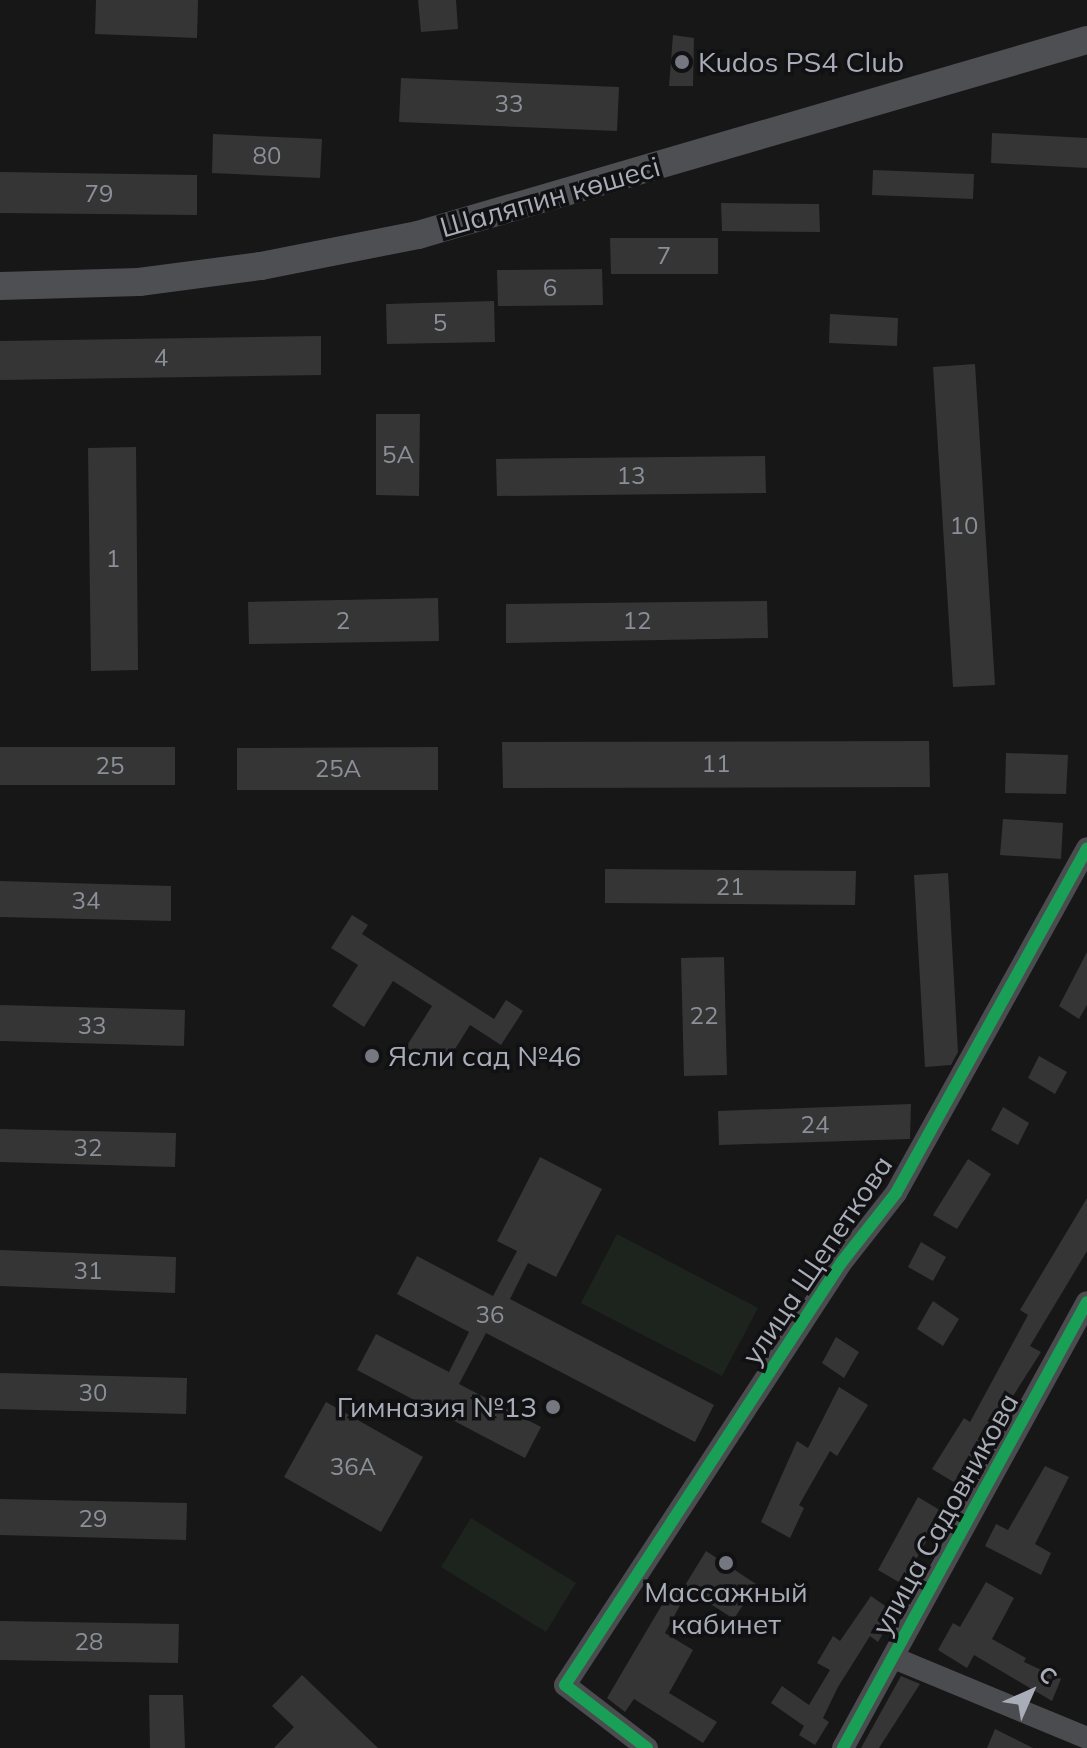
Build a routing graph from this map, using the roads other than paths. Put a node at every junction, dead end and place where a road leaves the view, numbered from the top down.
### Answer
1 (1087, 40) edge
2 (0, 286) edge
3 (1087, 848) edge
4 (1087, 1302) edge
5 (894, 1658) junction
6 (1087, 1738) edge
7 (647, 1748) edge
8 (843, 1748) edge

1 - 2 main road, Шаляпин көшесі
3 - 7 street, улица Щепеткова
4 - 5 street, улица Садовникова
5 - 6 street
5 - 8 street, улица Садовникова

